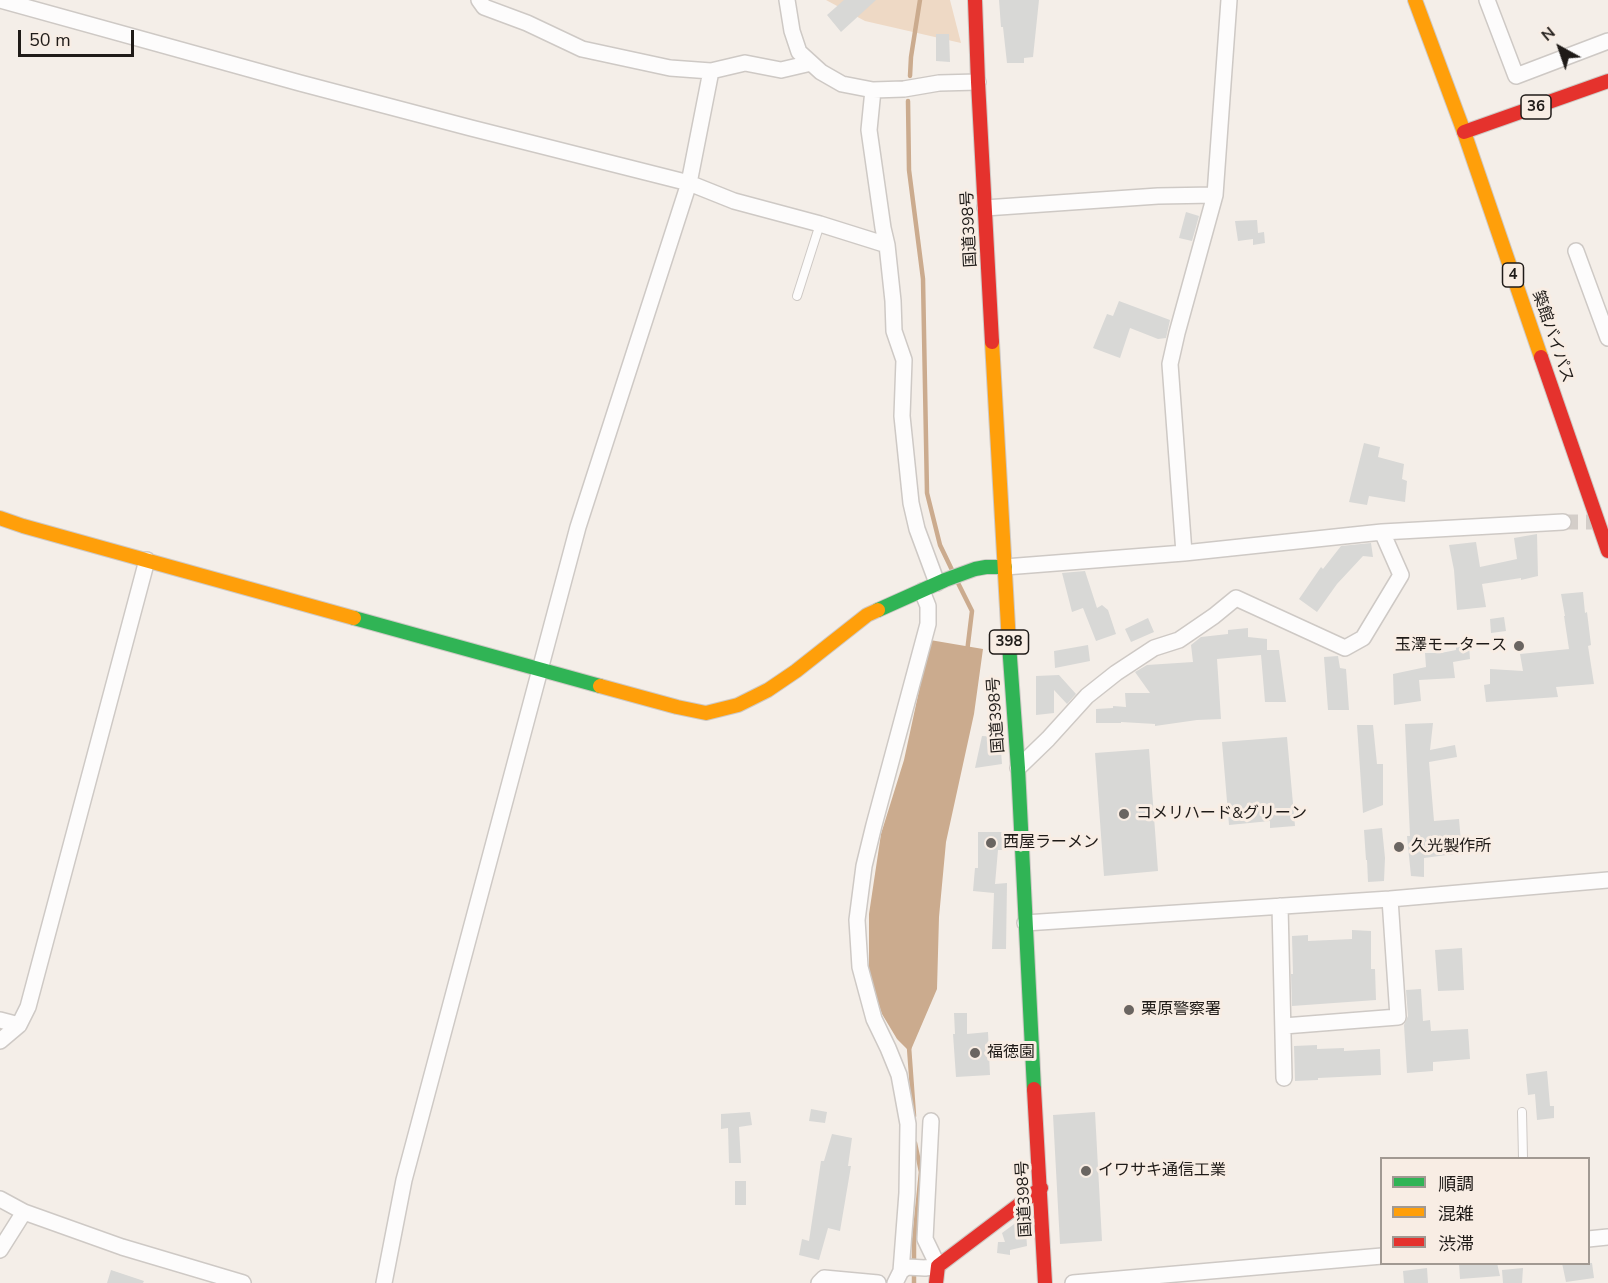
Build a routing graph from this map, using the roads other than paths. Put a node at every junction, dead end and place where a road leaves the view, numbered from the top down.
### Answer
1 (0, 0) edge
2 (479, 0) edge
3 (787, 0) edge
4 (975, 0) edge
5 (1229, 0) edge
6 (1414, 0) edge
7 (1487, 0) edge
8 (1608, 40) edge
9 (811, 63) junction
10 (711, 71) junction
11 (1608, 81) edge
12 (978, 82) junction
13 (873, 90) junction
14 (1464, 132) junction
15 (689, 183) junction
16 (1215, 195) junction
17 (985, 208) junction
18 (820, 225) junction
19 (887, 245) junction
20 (1576, 251) dead end
21 (797, 296) dead end
22 (1608, 338) edge
23 (0, 518) edge
24 (1563, 522) tunnel mouth
25 (1382, 532) junction
26 (1608, 551) edge
27 (1184, 553) junction
28 (147, 560) junction
29 (1005, 567) junction
30 (941, 582) junction
31 (922, 591) junction
32 (541, 669) junction
33 (1018, 768) junction
34 (1608, 880) edge
35 (1390, 899) junction
36 (1281, 906) junction
37 (1024, 923) junction
38 (0, 1020) edge
39 (19, 1025) junction
40 (1284, 1026) junction
41 (0, 1041) edge
42 (1284, 1078) dead end
43 (1522, 1112) dead end
44 (931, 1121) dead end
45 (1523, 1157) edge
46 (1041, 1188) junction
47 (0, 1199) edge
48 (24, 1212) junction
49 (1608, 1237) edge
50 (1590, 1239) edge
51 (0, 1250) edge
52 (1380, 1256) edge
53 (931, 1267) junction
54 (901, 1274) edge
55 (243, 1283) edge
56 (384, 1283) edge
57 (819, 1283) edge
58 (878, 1283) edge
59 (936, 1283) edge
60 (1046, 1283) edge
61 (1073, 1283) edge

1 - 15 street
2 - 10 street
3 - 9 street
4 - 12 main road, 国道398号 / 398
5 - 16 street
6 - 14 main road, 築館バイパス / 4
7 - 8 street
9 - 10 street
9 - 13 street
10 - 15 street
11 - 14 main road, 36
12 - 13 street
12 - 17 main road, 国道398号 / 398
13 - 19 street
14 - 26 main road, 築館バイパス / 4
15 - 18 street
15 - 32 street
16 - 17 street
16 - 27 street
17 - 29 main road, 国道398号 / 398
18 - 19 street
18 - 21 lane
19 - 30 street
20 - 22 street
23 - 28 main road
24 - 25 street
25 - 27 street
25 - 33 street
27 - 29 street
28 - 32 main road
28 - 39 street
29 - 30 main road
29 - 33 main road, 国道398号 / 398
30 - 31 main road
31 - 32 main road
31 - 54 street
32 - 56 street
33 - 37 main road, 国道398号 / 398
34 - 35 street
35 - 36 street
35 - 40 street
36 - 37 street
36 - 40 street
37 - 46 main road, 国道398号 / 398
38 - 39 street
39 - 41 street
40 - 42 street
43 - 45 lane
44 - 53 street
46 - 53 main road
46 - 60 main road, 国道398号 / 398
47 - 48 street
48 - 51 street
48 - 55 street
49 - 50 street
52 - 61 street
53 - 54 street
53 - 59 main road
57 - 58 street

